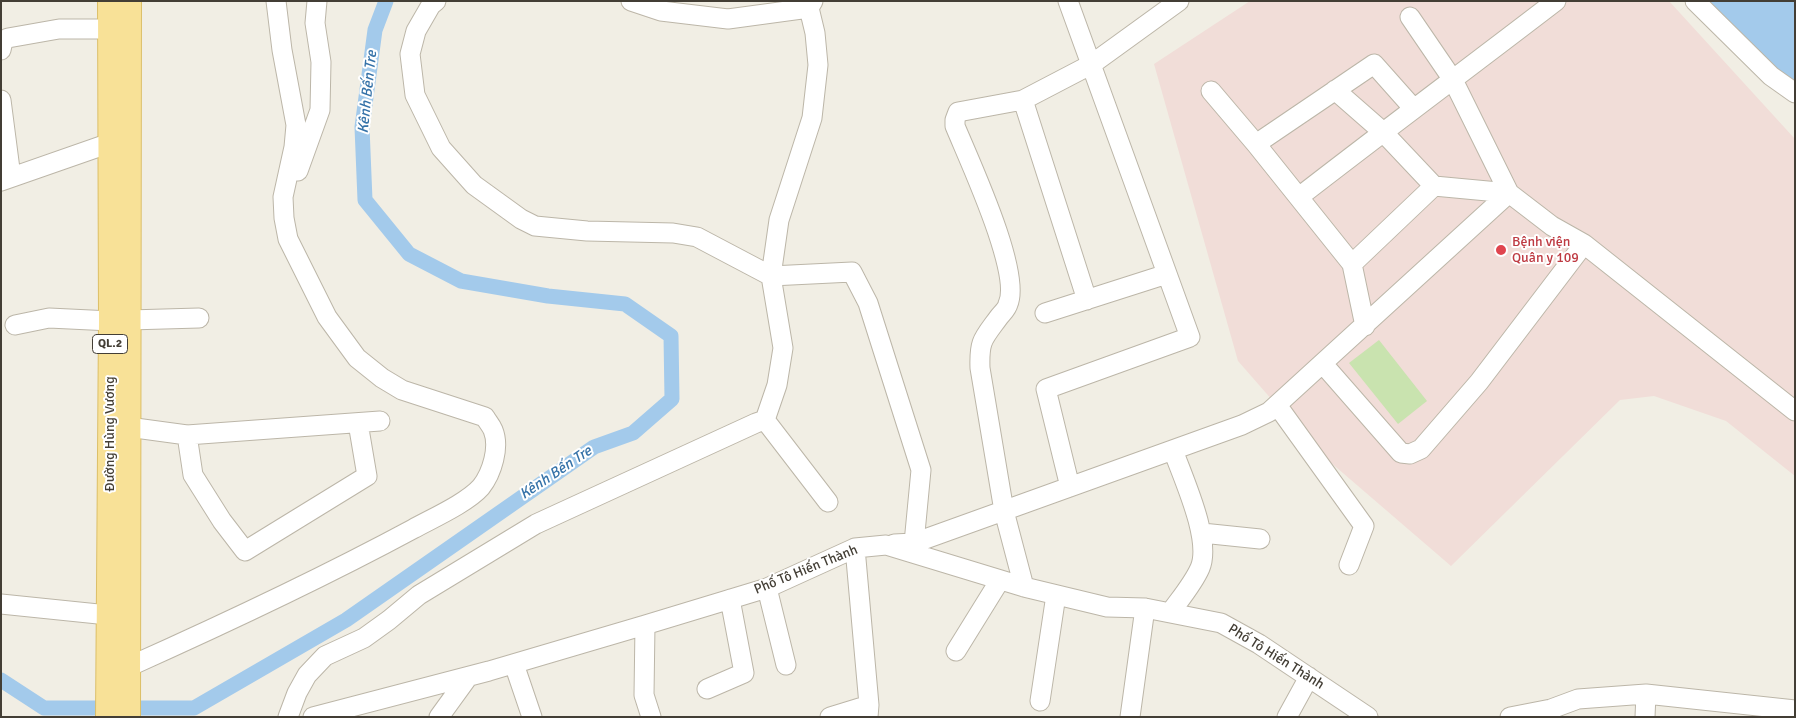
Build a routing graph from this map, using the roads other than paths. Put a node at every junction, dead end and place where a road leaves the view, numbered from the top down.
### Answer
1 (110, 1) edge
2 (129, 1) edge
3 (276, 1) edge
4 (317, 1) edge
5 (436, 1) edge
6 (631, 1) edge
7 (1068, 1) edge
8 (1179, 1) edge
9 (1556, 1) edge
10 (1695, 1) edge
11 (811, 5) edge
12 (1410, 17) dead end
13 (110, 29) junction
14 (1, 50) edge
15 (1092, 64) junction
16 (1453, 80) junction
17 (1335, 90) junction
18 (1211, 91) dead end
19 (1795, 93) edge
20 (1, 100) edge
21 (1023, 100) junction
22 (1414, 110) junction
23 (1383, 132) junction
24 (120, 144) junction
25 (1256, 144) junction
26 (6, 179) edge
27 (1434, 186) junction
28 (1509, 193) junction
29 (283, 197) junction
30 (1299, 197) junction
31 (1584, 244) junction
32 (1352, 264) junction
33 (1167, 274) junction
34 (772, 276) junction
35 (1086, 300) junction
36 (1045, 313) dead end
37 (199, 318) dead end
38 (120, 321) junction
39 (15, 325) dead end
40 (1365, 326) junction
41 (1323, 364) junction
42 (1277, 405) junction
43 (1795, 410) edge
44 (765, 420) junction
45 (380, 421) dead end
46 (358, 423) junction
47 (128, 427) junction
48 (187, 435) junction
49 (1173, 450) junction
50 (1070, 487) junction
51 (828, 502) dead end
52 (1004, 511) junction
53 (1202, 533) junction
54 (1260, 539) dead end
55 (914, 543) junction
56 (886, 545) junction
57 (855, 548) junction
58 (1349, 565) dead end
59 (1000, 580) junction
60 (1024, 587) junction
61 (767, 588) junction
62 (1056, 595) junction
63 (730, 599) junction
64 (1, 604) edge
65 (1145, 608) junction
66 (1170, 613) junction
67 (108, 615) junction
68 (644, 625) junction
69 (956, 651) dead end
70 (514, 664) junction
71 (786, 665) dead end
72 (468, 677) junction
73 (1309, 677) junction
74 (121, 679) junction
75 (707, 688) dead end
76 (1646, 694) junction
77 (1040, 701) dead end
78 (1723, 709) edge
79 (1795, 710) edge
80 (869, 711) edge
81 (1360, 714) edge
82 (108, 717) edge
83 (128, 717) edge
84 (288, 717) edge
85 (313, 717) edge
86 (439, 717) edge
87 (532, 717) edge
88 (651, 717) edge
89 (830, 717) edge
90 (1130, 717) edge
91 (1286, 717) edge
92 (1510, 717) edge
93 (1645, 717) edge

1 - 13 main road, Đường Hùng Vương / QL.2
2 - 24 main road, Đường Hùng Vương / QL.2
3 - 29 street
4 - 29 street
5 - 34 street
6 - 11 street
7 - 15 street
8 - 15 street
9 - 16 street
10 - 19 street
11 - 34 street
12 - 16 street
13 - 14 street
13 - 24 main road, Đường Hùng Vương / QL.2
15 - 21 street
15 - 33 street
16 - 22 street
16 - 28 street
17 - 22 street
17 - 23 street
17 - 25 street
18 - 25 street
20 - 26 street
21 - 35 street
21 - 52 street
22 - 23 street
23 - 27 street
23 - 30 street
24 - 26 street
24 - 38 main road, Đường Hùng Vương / QL.2
25 - 30 street
27 - 28 street
27 - 32 street
28 - 31 street
28 - 40 street
29 - 74 street
30 - 32 street
31 - 41 street
31 - 43 street
32 - 40 street
33 - 35 street
33 - 50 street
34 - 44 street
34 - 55 street
35 - 36 street
37 - 38 street
38 - 39 street
38 - 47 main road, Đường Hùng Vương / QL.2
38 - 67 main road, Đường Hùng Vương / QL.2
40 - 41 street
41 - 42 street
42 - 49 street
42 - 58 street
44 - 51 street
44 - 84 street
45 - 46 street
46 - 48 street
46 - 48 street
47 - 48 street
47 - 74 main road, Đường Hùng Vương / QL.2
49 - 50 street
49 - 53 street
50 - 52 street
52 - 55 street
52 - 60 street
53 - 54 street
53 - 66 street
55 - 56 street
56 - 57 street, Phố Tô Hiến Thành
56 - 59 street, Phố Tô Hiến Thành
57 - 61 street, Phố Tô Hiến Thành
57 - 80 street
59 - 60 street, Phố Tô Hiến Thành
59 - 69 street
60 - 62 street, Phố Tô Hiến Thành
61 - 63 street, Phố Tô Hiến Thành
61 - 71 street
62 - 65 street, Phố Tô Hiến Thành
62 - 77 street
63 - 68 street, Phố Tô Hiến Thành
63 - 75 street
64 - 67 street
65 - 66 street, Phố Tô Hiến Thành
65 - 90 street
66 - 73 street, Phố Tô Hiến Thành
67 - 74 main road, Đường Hùng Vương / QL.2
68 - 70 street, Phố Tô Hiến Thành
68 - 88 street
70 - 72 street, Phố Tô Hiến Thành
70 - 87 street
72 - 85 street, Phố Tô Hiến Thành
72 - 86 street
73 - 81 street, Phố Tô Hiến Thành
73 - 91 street
74 - 82 main road, Đường Hùng Vương / QL.2
74 - 83 main road, Đường Hùng Vương / QL.2
76 - 78 street
76 - 92 street
76 - 93 street
78 - 79 street
80 - 89 street

